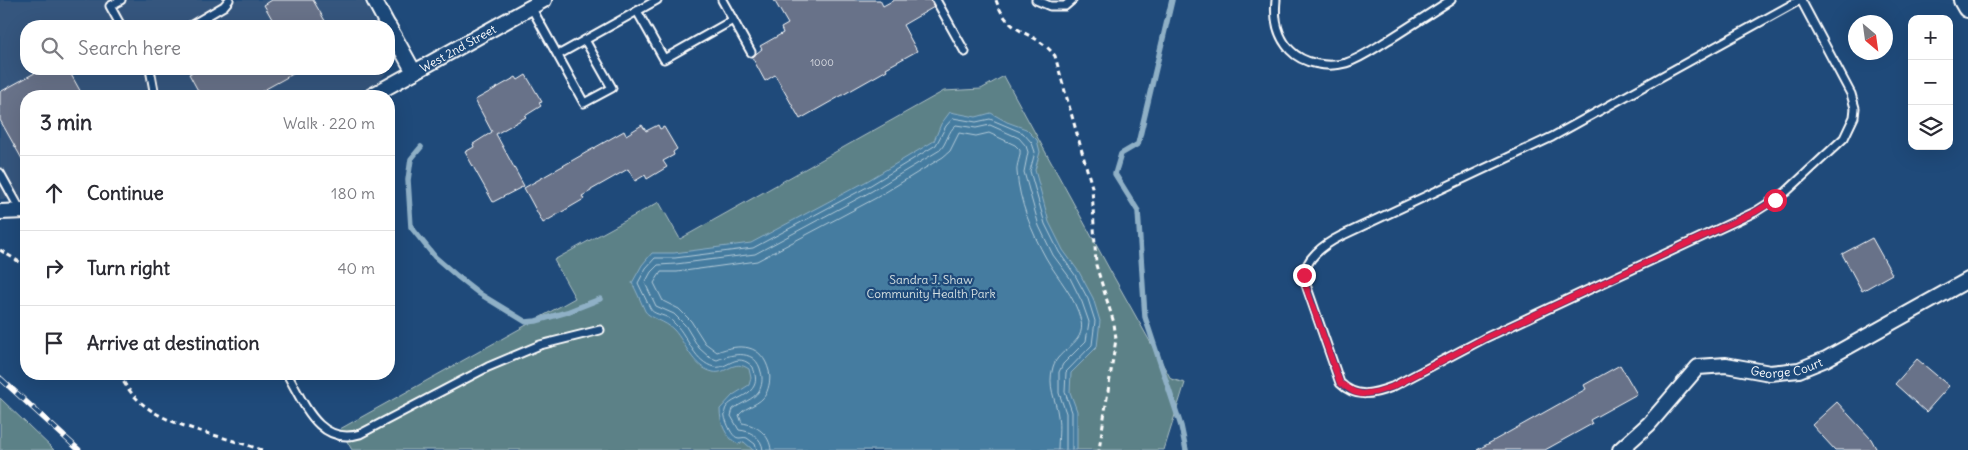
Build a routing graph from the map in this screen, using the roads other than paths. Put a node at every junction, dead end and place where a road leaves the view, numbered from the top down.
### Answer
1 (121, 0) edge
2 (229, 0) edge
3 (374, 0) edge
4 (544, 0) edge
5 (657, 0) edge
6 (722, 0) edge
7 (936, 0) edge
8 (1036, 0) edge
9 (1072, 0) edge
10 (1276, 0) edge
11 (1451, 0) edge
12 (1801, 0) edge
13 (1964, 0) edge
14 (531, 7) junction
15 (1968, 7) edge
16 (637, 12) junction
17 (118, 20) edge
18 (200, 20) edge
19 (384, 20) edge
20 (733, 20) junction
21 (395, 39) edge
22 (586, 40) junction
23 (751, 52) dead end
24 (964, 52) dead end
25 (558, 55) junction
26 (414, 72) junction
27 (151, 75) edge
28 (154, 90) edge
29 (382, 90) edge
30 (0, 173) edge
31 (20, 205) edge
32 (20, 211) edge
33 (0, 212) edge
34 (1968, 280) edge
35 (600, 330) dead end
36 (290, 380) edge
37 (1620, 450) edge

1 - 17 lane
2 - 18 lane
3 - 19 street
4 - 14 street, West 2nd Street
5 - 16 lane
6 - 20 lane
7 - 24 lane
8 - 9 lane
10 - 11 lane
12 - 12 lane
13 - 15 street
14 - 25 lane
14 - 26 street, West 2nd Street
16 - 20 lane
16 - 22 lane
20 - 23 lane
21 - 26 street
22 - 25 lane
22 - 25 lane
26 - 29 street, West 2nd Street
27 - 28 lane
30 - 31 lane
32 - 33 street
34 - 37 street, George Court
35 - 36 lane

